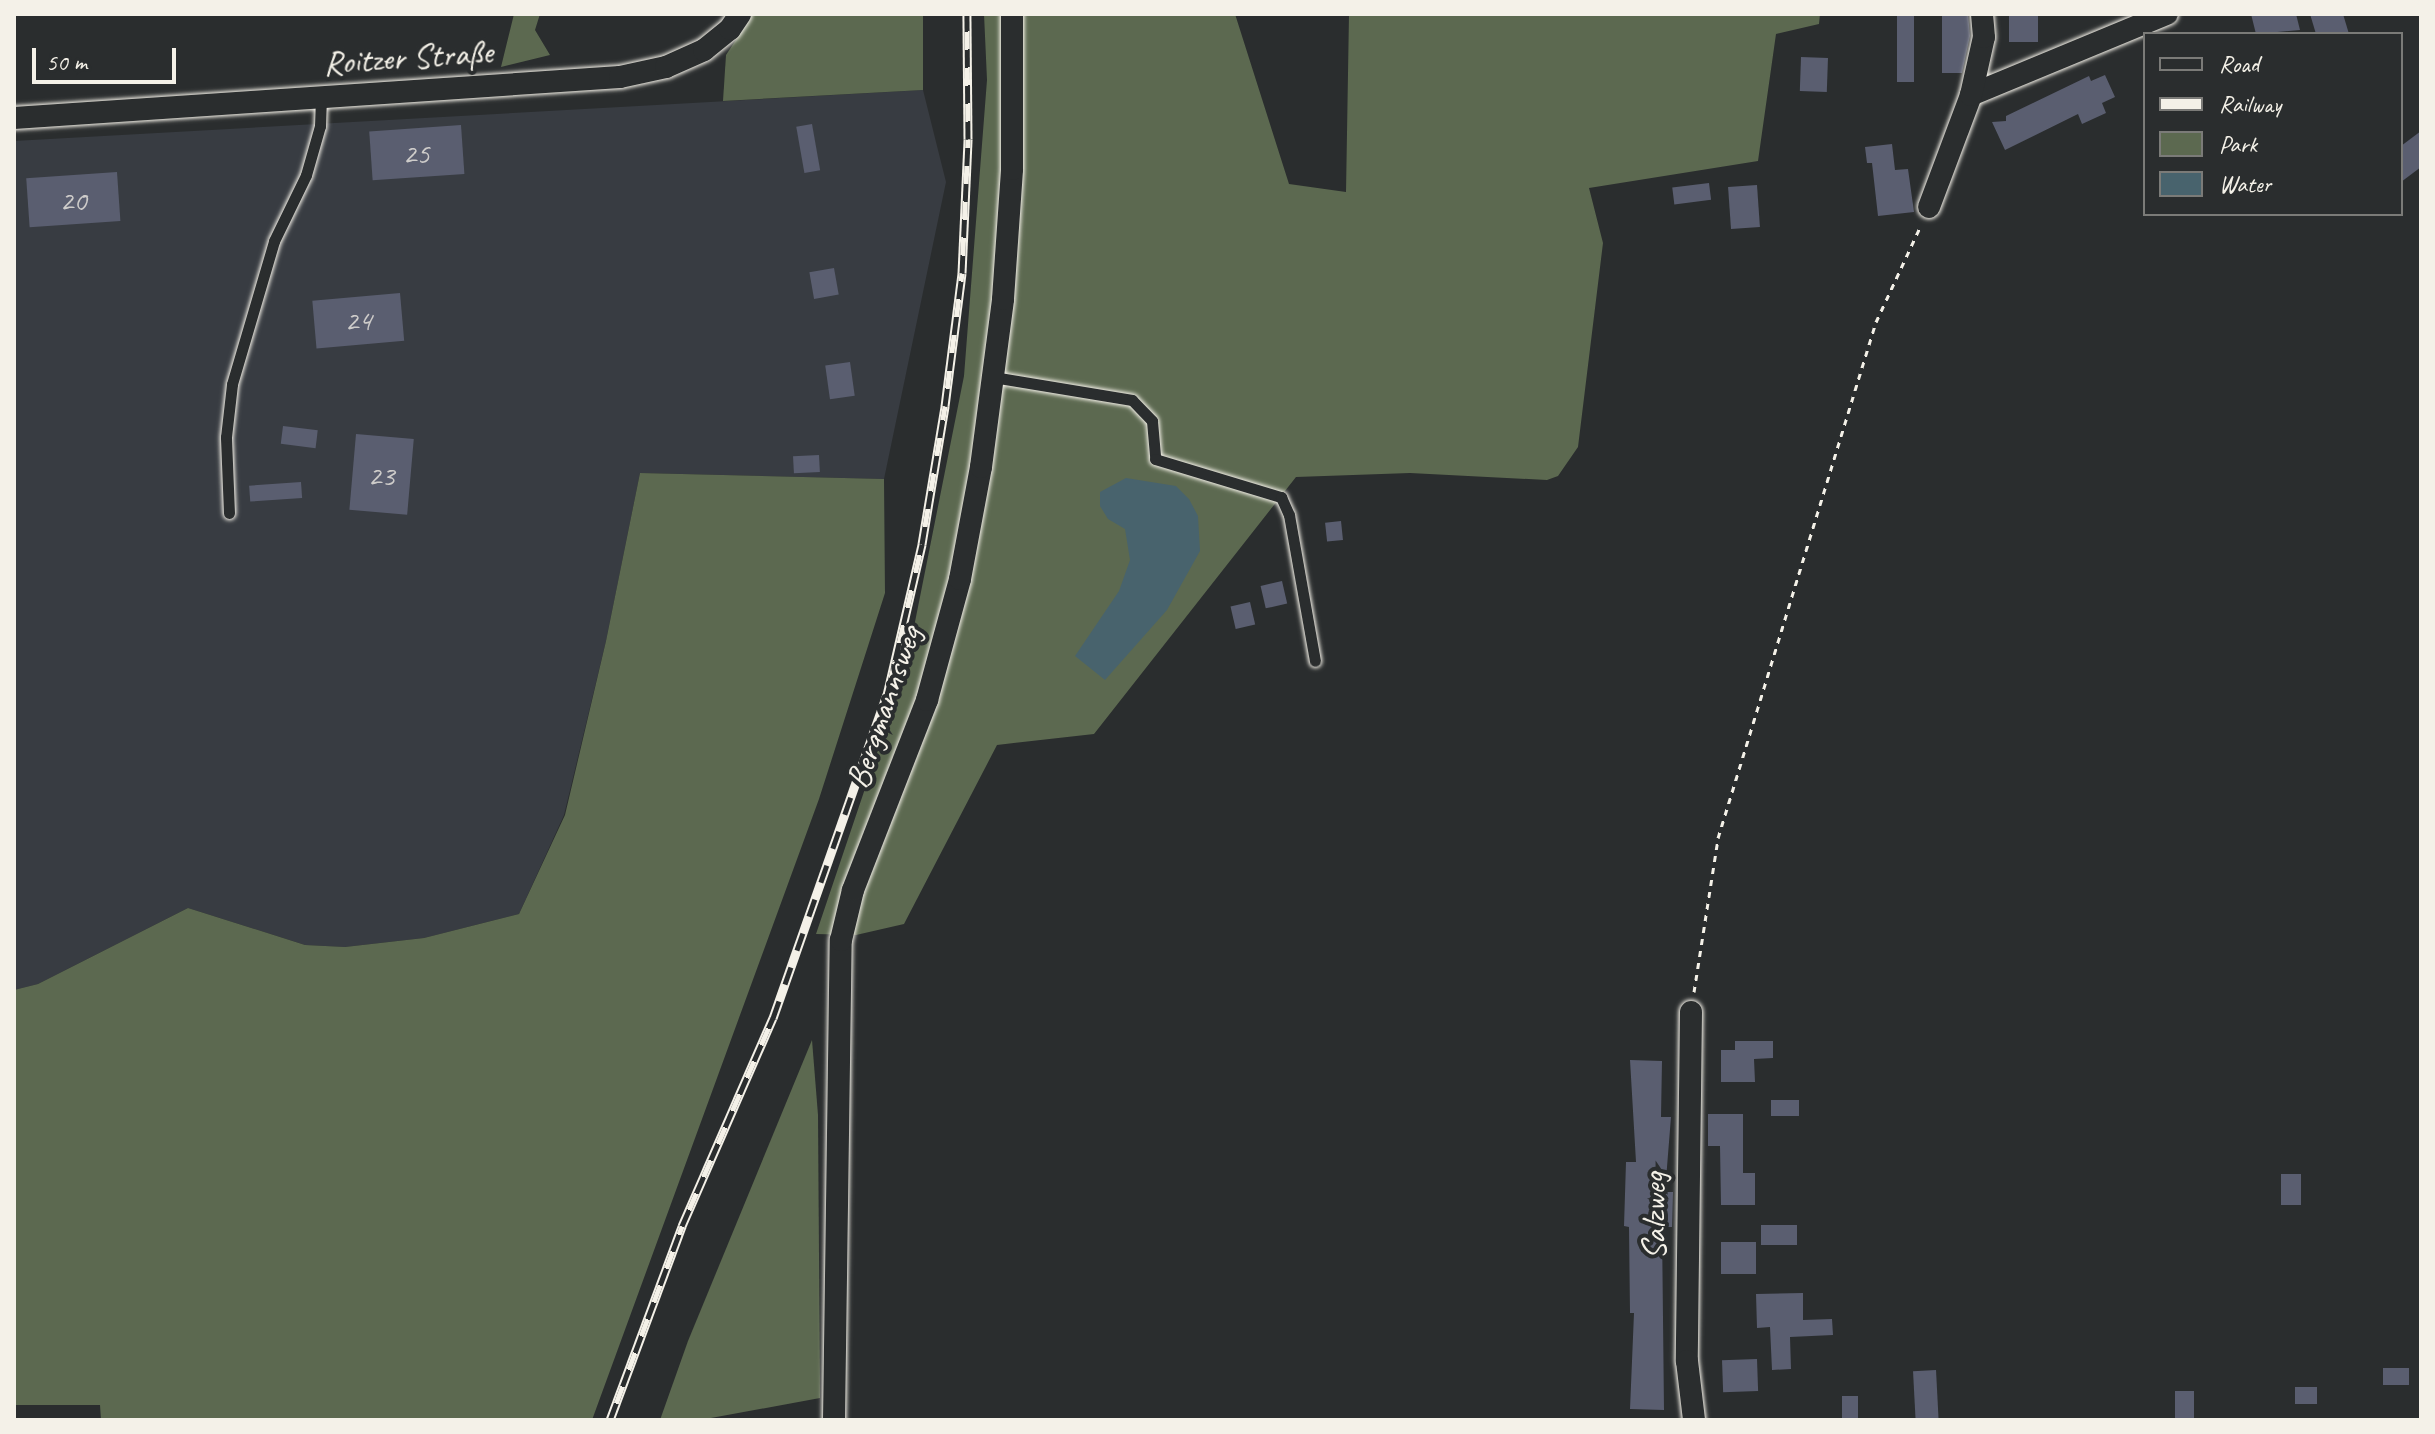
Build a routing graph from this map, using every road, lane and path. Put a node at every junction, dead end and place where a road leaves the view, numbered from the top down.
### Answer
1 (740, 14) edge
2 (1012, 14) edge
3 (1982, 14) edge
4 (2167, 14) edge
5 (1971, 95) junction
6 (321, 97) junction
7 (14, 118) edge
8 (1929, 207) joint
9 (993, 377) junction
10 (229, 513) dead end
11 (1315, 661) dead end
12 (1691, 1012) joint
13 (834, 1420) edge
14 (1694, 1420) edge

1 - 6 street, Roitzer Straße
2 - 9 street, Bergmannsweg
3 - 5 street
4 - 5 street
5 - 8 street
6 - 7 street, Roitzer Straße
6 - 10 lane
8 - 12 path
9 - 11 lane
9 - 13 street, Bergmannsweg
12 - 14 street, Salzweg

